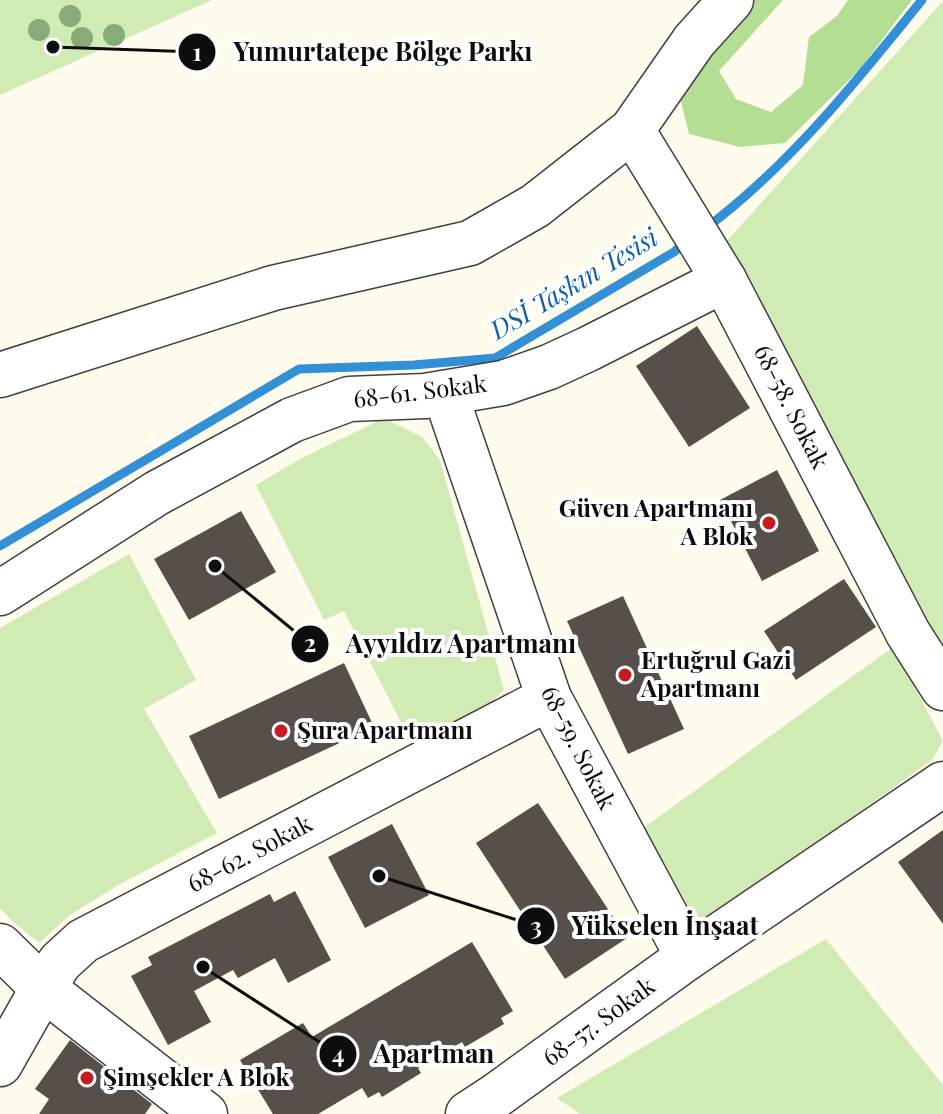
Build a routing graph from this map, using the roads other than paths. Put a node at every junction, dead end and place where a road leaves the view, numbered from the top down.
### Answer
1 (731, 0) edge
2 (632, 130) junction
3 (717, 266) junction
4 (0, 375) edge
5 (445, 393) junction
6 (0, 593) edge
7 (943, 688) edge
8 (549, 698) junction
9 (943, 784) edge
10 (0, 946) edge
11 (688, 957) junction
12 (43, 988) junction
13 (0, 1064) edge
14 (491, 1110) edge
15 (205, 1114) edge

1 - 2 street
2 - 3 street, 68-58. Sokak
2 - 4 street
3 - 5 street, 68-61. Sokak
3 - 7 street, 68-58. Sokak
5 - 6 street, 68-61. Sokak
5 - 8 street, 68-59. Sokak
8 - 11 street, 68-59. Sokak
8 - 12 street, 68-62. Sokak
9 - 11 street, 68-57. Sokak
10 - 12 street
11 - 14 street, 68-57. Sokak
12 - 13 street, 68-62. Sokak
12 - 15 street

